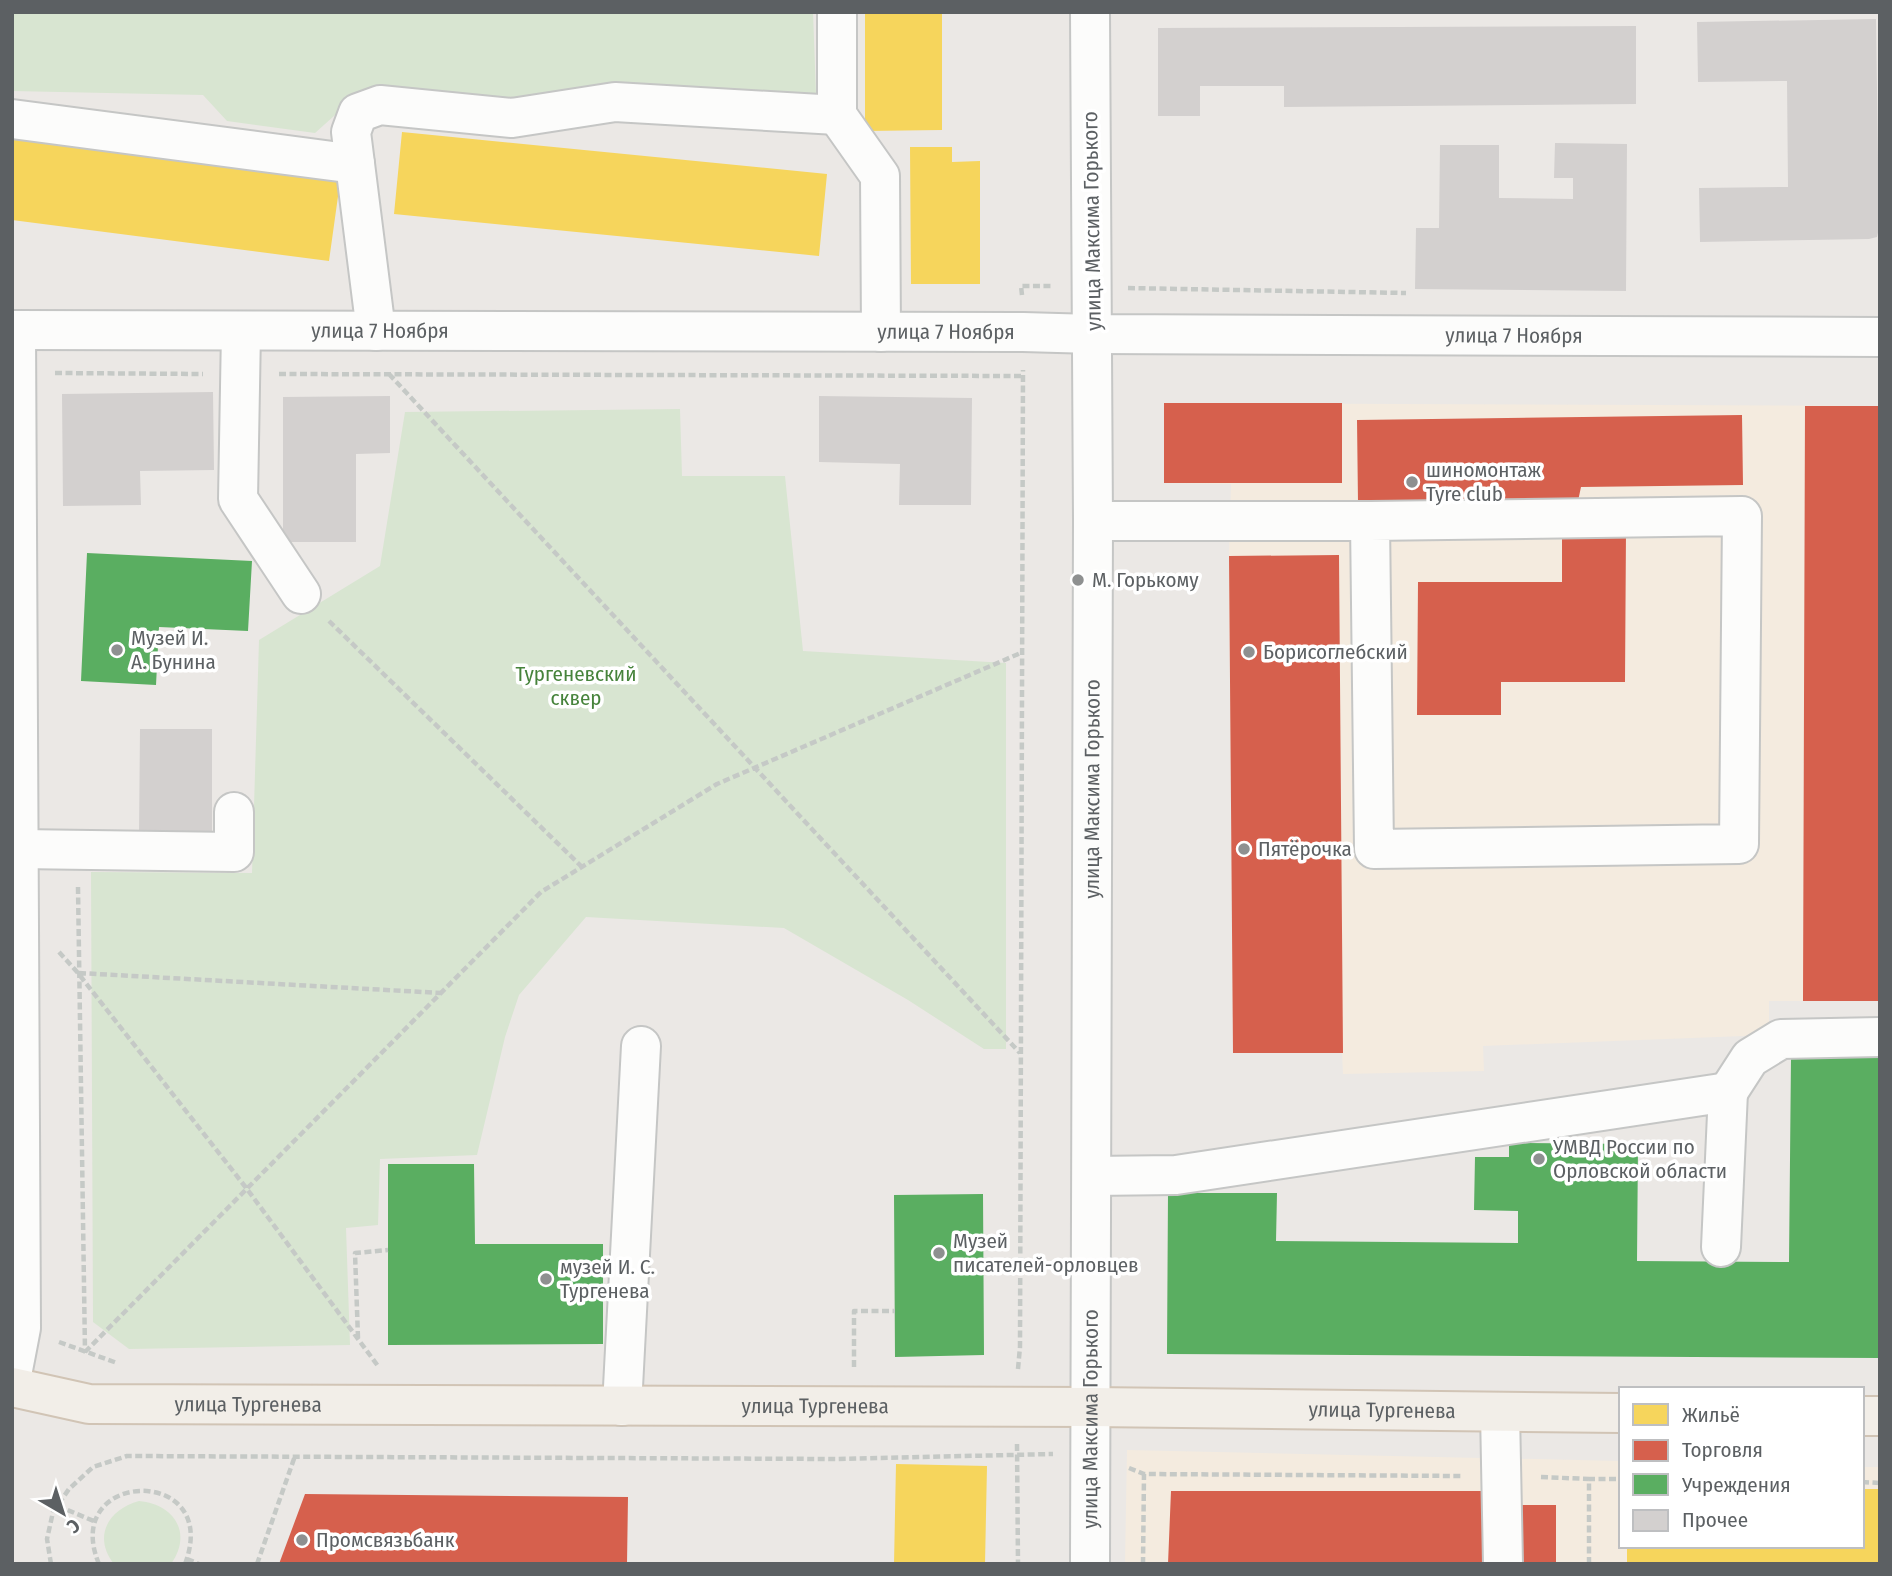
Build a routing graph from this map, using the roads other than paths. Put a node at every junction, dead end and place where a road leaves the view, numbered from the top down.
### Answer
1 (837, 12) edge
2 (1090, 12) edge
3 (837, 115) junction
4 (12, 119) edge
5 (355, 164) junction
6 (14, 330) edge
7 (241, 331) junction
8 (376, 331) junction
9 (881, 332) junction
10 (1093, 334) junction
11 (1880, 338) edge
12 (1093, 521) junction
13 (1370, 521) junction
14 (301, 594) road end
15 (15, 597) edge
16 (234, 812) dead end
17 (19, 849) junction
18 (1880, 1037) edge
19 (641, 1046) dead end
20 (1728, 1092) junction
21 (1092, 1176) junction
22 (1721, 1247) dead end
23 (12, 1376) edge
24 (12, 1387) edge
25 (622, 1406) junction
26 (1091, 1407) junction
27 (1500, 1412) junction
28 (1619, 1413) edge
29 (1090, 1564) edge
30 (1503, 1564) edge

1 - 3 street
2 - 10 street, улица Максима Горького
3 - 5 street
3 - 9 street
4 - 5 street
5 - 8 street
6 - 7 street, улица 7 Ноября
6 - 15 street
7 - 8 street, улица 7 Ноября
7 - 14 street
8 - 9 street, улица 7 Ноября
9 - 10 street, улица 7 Ноября
10 - 11 street, улица 7 Ноября
10 - 12 street, улица Максима Горького
12 - 13 street
12 - 21 street, улица Максима Горького
13 - 13 street
15 - 17 street
16 - 17 street
17 - 23 street
18 - 20 street
19 - 25 street
20 - 21 street
20 - 22 street
21 - 26 street, улица Максима Горького
24 - 25 main road, улица Тургенева
25 - 26 main road, улица Тургенева
26 - 27 main road, улица Тургенева
26 - 29 street, улица Максима Горького
27 - 28 main road, улица Тургенева
27 - 30 street

